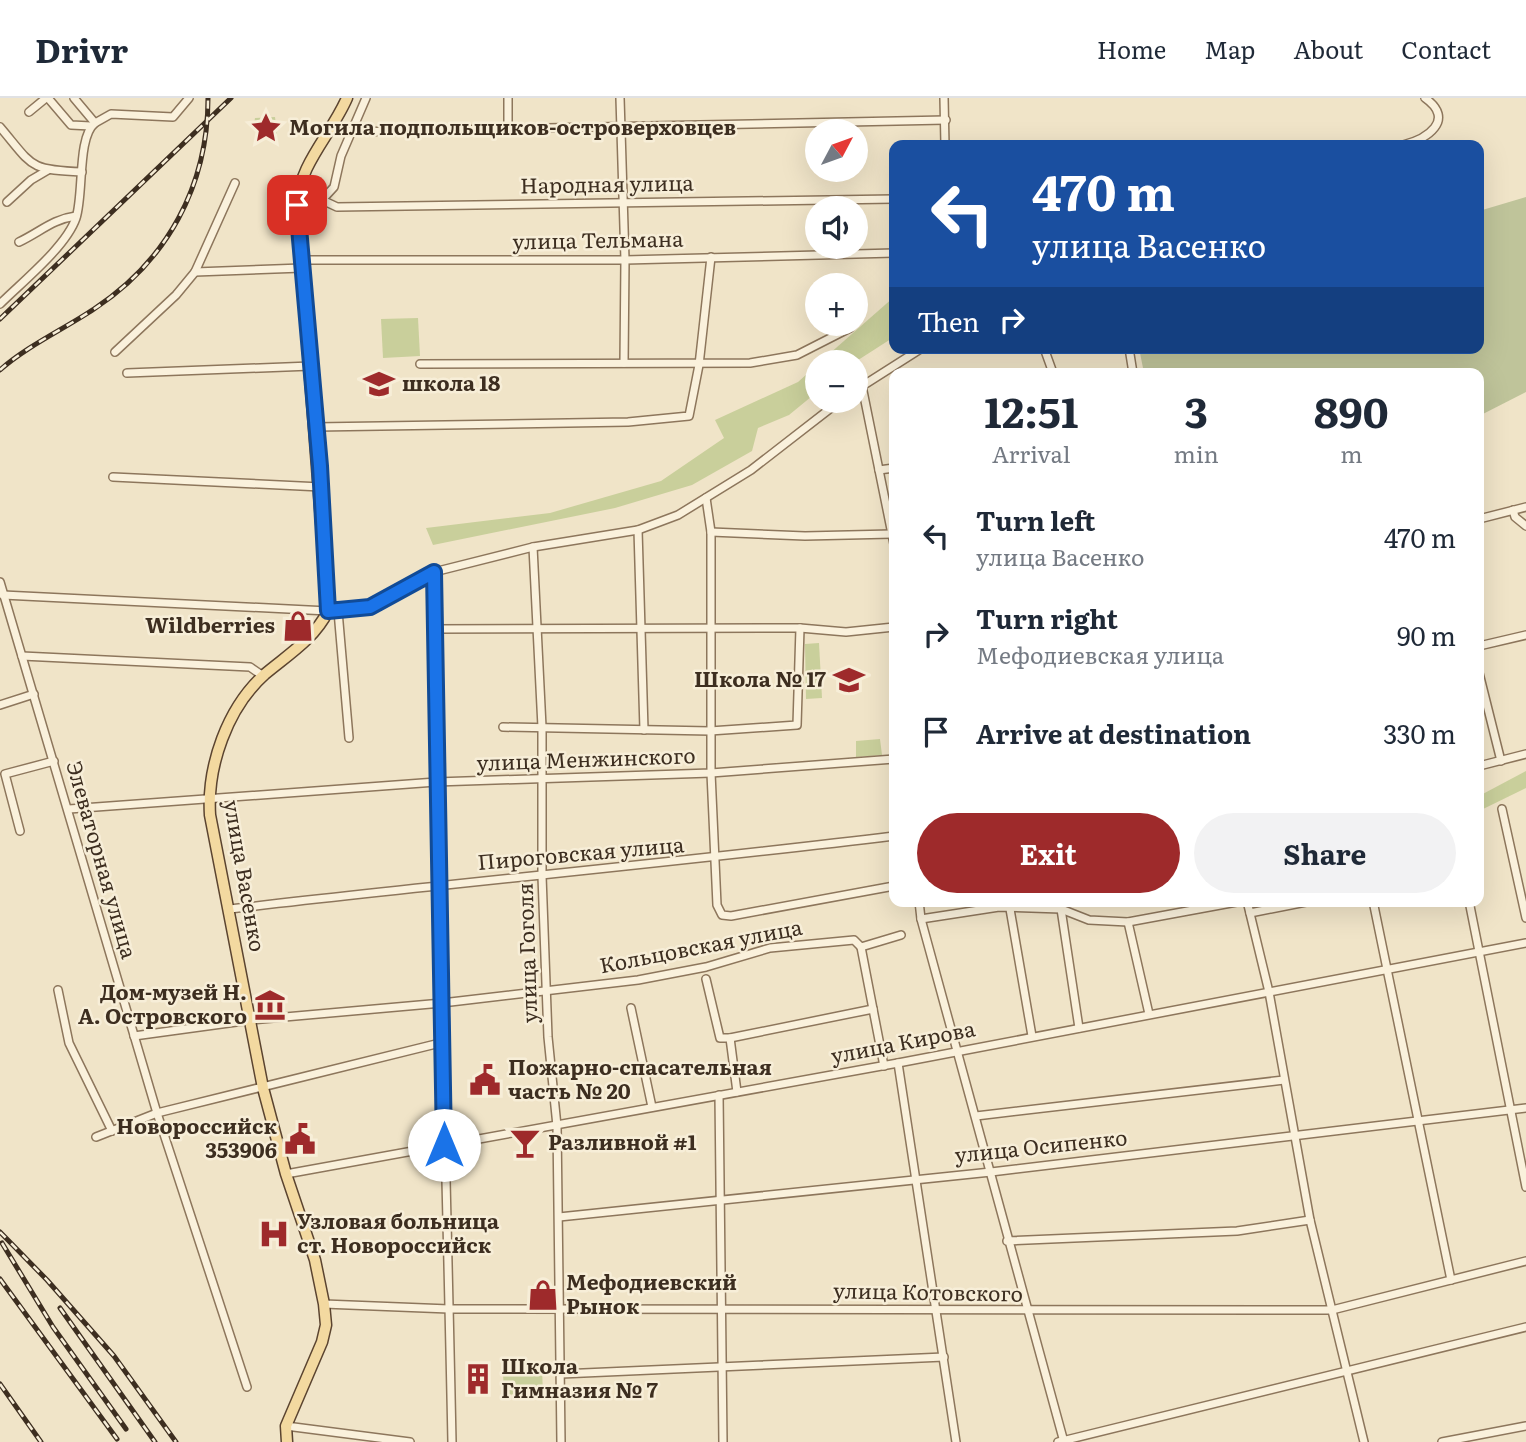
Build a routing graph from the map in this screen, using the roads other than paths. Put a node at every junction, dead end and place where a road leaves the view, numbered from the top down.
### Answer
1 (47, 98) edge
2 (74, 98) edge
3 (189, 98) edge
4 (346, 98) edge
5 (366, 98) edge
6 (508, 98) edge
7 (620, 98) edge
8 (944, 98) edge
9 (1425, 98) edge
10 (29, 112) dead end
11 (946, 120) junction
12 (93, 124) junction
13 (0, 127) edge
14 (623, 127) junction
15 (509, 131) junction
16 (350, 132) junction
17 (7, 135) junction
18 (945, 140) edge
19 (1423, 140) edge
20 (0, 141) edge
21 (48, 170) junction
22 (82, 172) junction
23 (235, 183) dead end
24 (322, 200) junction
25 (889, 200) edge
26 (624, 201) junction
27 (8, 202) dead end
28 (297, 205) junction
29 (76, 216) junction
30 (19, 242) dead end
31 (889, 253) edge
32 (711, 257) junction
33 (625, 260) junction
34 (302, 264) junction
35 (195, 272) junction
36 (0, 304) edge
37 (834, 336) edge
38 (115, 352) dead end
39 (913, 354) edge
40 (624, 363) junction
41 (420, 364) dead end
42 (699, 365) junction
43 (311, 366) junction
44 (890, 368) edge
45 (889, 369) edge
46 (127, 373) dead end
47 (868, 382) edge
48 (825, 413) edge
49 (865, 413) edge
50 (316, 427) junction
51 (889, 469) edge
52 (879, 470) junction
53 (113, 477) dead end
54 (321, 487) junction
55 (706, 498) junction
56 (1526, 506) edge
57 (1514, 510) junction
58 (1484, 518) edge
59 (889, 519) edge
60 (1526, 526) edge
61 (638, 530) junction
62 (711, 532) junction
63 (889, 534) edge
64 (533, 547) junction
65 (434, 572) junction
66 (1, 588) edge
67 (333, 611) junction
68 (800, 628) junction
69 (889, 628) edge
70 (435, 629) junction
71 (538, 629) junction
72 (641, 629) junction
73 (711, 630) junction
74 (1526, 635) edge
75 (1484, 645) edge
76 (22, 656) junction
77 (263, 676) junction
78 (1484, 693) edge
79 (34, 694) junction
80 (0, 705) edge
81 (503, 727) dead end
82 (542, 727) junction
83 (644, 730) junction
84 (710, 731) junction
85 (349, 738) dead end
86 (1526, 754) edge
87 (889, 759) edge
88 (54, 761) junction
89 (1501, 761) junction
90 (1484, 764) edge
91 (711, 773) junction
92 (542, 780) junction
93 (436, 782) junction
94 (209, 797) junction
95 (69, 809) junction
96 (1502, 809) dead end
97 (20, 831) dead end
98 (889, 837) edge
99 (715, 858) junction
100 (542, 876) junction
101 (438, 884) junction
102 (889, 887) edge
103 (920, 907) edge
104 (1211, 907) edge
105 (1247, 907) edge
106 (1280, 907) edge
107 (1374, 907) edge
108 (1470, 907) edge
109 (230, 909) junction
110 (1010, 909) junction
111 (1061, 909) junction
112 (1250, 913) junction
113 (1526, 918) edge
114 (921, 919) junction
115 (1128, 922) junction
116 (898, 936) dead end
117 (1526, 943) edge
118 (861, 947) junction
119 (1478, 952) junction
120 (1385, 970) junction
121 (706, 979) dead end
122 (58, 990) dead end
123 (548, 990) junction
124 (1269, 992) junction
125 (442, 1003) junction
126 (631, 1008) dead end
127 (873, 1009) junction
128 (1149, 1014) junction
129 (251, 1020) junction
130 (1079, 1028) junction
131 (134, 1036) junction
132 (1032, 1036) junction
133 (730, 1038) junction
134 (444, 1042) junction
135 (958, 1050) junction
136 (898, 1063) junction
137 (884, 1066) junction
138 (1284, 1080) junction
139 (263, 1088) junction
140 (737, 1092) junction
141 (719, 1096) junction
142 (652, 1107) junction
143 (1526, 1108) edge
144 (1511, 1109) junction
145 (157, 1113) junction
146 (976, 1116) junction
147 (1418, 1121) junction
148 (557, 1126) junction
149 (112, 1131) junction
150 (1296, 1136) junction
151 (96, 1137) dead end
152 (444, 1145) junction
153 (991, 1172) junction
154 (286, 1174) junction
155 (916, 1177) junction
156 (1526, 1187) edge
157 (722, 1200) junction
158 (559, 1217) junction
159 (1310, 1220) junction
160 (1007, 1241) junction
161 (1526, 1261) edge
162 (1451, 1280) junction
163 (324, 1304) junction
164 (562, 1308) junction
165 (449, 1309) junction
166 (721, 1309) junction
167 (937, 1309) junction
168 (1332, 1310) junction
169 (1027, 1312) junction
170 (1526, 1327) edge
171 (944, 1357) junction
172 (724, 1367) junction
173 (1346, 1369) junction
174 (561, 1374) junction
175 (247, 1387) dead end
176 (286, 1426) junction
177 (1526, 1426) edge
178 (1460, 1440) edge
179 (287, 1442) edge
180 (411, 1442) edge
181 (452, 1442) edge
182 (561, 1442) edge
183 (723, 1442) edge
184 (956, 1442) edge
185 (1062, 1442) edge
186 (1364, 1442) edge
187 (1442, 1442) edge

1 - 10 street
1 - 12 street
2 - 12 street
3 - 12 street
4 - 28 main road
5 - 16 street
6 - 15 street
7 - 14 street
8 - 11 street
9 - 19 street
11 - 14 street
11 - 18 street
12 - 22 street
13 - 17 street
14 - 15 street
14 - 26 street
15 - 16 street
16 - 24 street
17 - 20 street
17 - 21 street
21 - 22 street
21 - 27 street
22 - 29 street
23 - 35 street
24 - 26 street, Народная улица
24 - 28 street
25 - 26 street, Народная улица
26 - 33 street
28 - 34 main road
29 - 30 street
29 - 36 street
31 - 32 street, улица Тельмана
32 - 33 street, улица Тельмана
32 - 42 street
33 - 34 street, улица Тельмана
33 - 40 street
34 - 35 street, улица Тельмана
34 - 43 main road
35 - 38 street
37 - 42 street
39 - 44 street
40 - 41 street
40 - 42 street
42 - 50 street
43 - 46 street
43 - 50 main road
45 - 47 street
48 - 55 street
49 - 52 street
50 - 54 main road
51 - 52 street
52 - 59 street
53 - 54 street
54 - 67 main road
55 - 61 street
55 - 62 street
56 - 57 street
57 - 58 street
57 - 60 street
61 - 64 street
61 - 72 street
62 - 63 street
62 - 73 street
64 - 65 street
64 - 71 street, улица Гоголя
65 - 67 street
65 - 70 street
66 - 67 street
66 - 76 street, Элеваторная улица
67 - 77 main road, улица Васенко
67 - 85 street
68 - 69 street
68 - 73 street
68 - 84 street
70 - 71 street
70 - 93 street
71 - 72 street
71 - 82 street, улица Гоголя
72 - 73 street
72 - 83 street
73 - 84 street
74 - 75 street
76 - 77 street
76 - 79 street, Элеваторная улица
77 - 94 main road, улица Васенко
78 - 89 street
79 - 80 street
79 - 88 street, Элеваторная улица
81 - 82 street
82 - 83 street
82 - 92 street, улица Гоголя
83 - 84 street
84 - 91 street
86 - 89 street
87 - 91 street, улица Менжинского
88 - 95 street, Элеваторная улица
88 - 97 street
89 - 90 street
91 - 92 street, улица Менжинского
91 - 99 street
92 - 93 street, улица Менжинского
92 - 100 street, улица Гоголя
93 - 94 street, улица Менжинского
93 - 101 street
94 - 95 street, улица Менжинского
94 - 109 main road, улица Васенко
95 - 131 street, Элеваторная улица
96 - 113 street
98 - 99 street, Пироговская улица
99 - 100 street, Пироговская улица
99 - 102 street
100 - 101 street, Пироговская улица
100 - 123 street, улица Гоголя
101 - 109 street, Пироговская улица
101 - 125 street
103 - 114 street
104 - 115 street
105 - 112 street
106 - 112 street
107 - 120 street
108 - 119 street
109 - 129 main road, улица Васенко
110 - 111 street
110 - 114 street
110 - 132 street
111 - 115 street
111 - 130 street
112 - 124 street
114 - 135 street
115 - 128 street
116 - 118 street, Кольцовская улица
117 - 119 street, улица Кирова
118 - 123 street, Кольцовская улица
118 - 127 street
119 - 120 street, улица Кирова
119 - 144 street
120 - 124 street, улица Кирова
120 - 147 street
121 - 133 street
122 - 149 street
123 - 125 street, Кольцовская улица
123 - 148 street, улица Гоголя
124 - 128 street, улица Кирова
124 - 138 street
125 - 129 street, Кольцовская улица
125 - 134 street
126 - 142 street
127 - 133 street
127 - 137 street
128 - 130 street, улица Кирова
129 - 131 street, Кольцовская улица
129 - 139 main road, улица Васенко
130 - 132 street, улица Кирова
131 - 145 street, Элеваторная улица
132 - 135 street, улица Кирова
133 - 140 street
134 - 139 street
134 - 152 street
135 - 136 street, улица Кирова
135 - 146 street
136 - 137 street, улица Кирова
136 - 155 street
137 - 140 street, улица Кирова
138 - 146 street
138 - 150 street
139 - 145 street
139 - 154 main road, улица Васенко
140 - 141 street, улица Кирова
141 - 142 street, улица Кирова
141 - 157 street
142 - 148 street, улица Кирова
143 - 144 street, улица Осипенко
144 - 147 street, улица Осипенко
144 - 156 street
145 - 149 street
145 - 175 street, Элеваторная улица
146 - 153 street
147 - 150 street, улица Осипенко
147 - 162 street
148 - 152 street, улица Кирова
148 - 158 street, улица Гоголя
149 - 151 street
150 - 153 street, улица Осипенко
150 - 159 street
152 - 154 street, улица Кирова
152 - 165 street
153 - 155 street, улица Осипенко
153 - 160 street
154 - 163 main road, улица Васенко
155 - 157 street, улица Осипенко
155 - 167 street
157 - 158 street, улица Осипенко
157 - 166 street
158 - 164 street, улица Гоголя
159 - 160 street
159 - 168 street
160 - 169 street
161 - 162 street, улица Котовского
162 - 168 street, улица Котовского
163 - 165 street, улица Котовского
163 - 176 main road, улица Васенко
164 - 165 street, улица Котовского
164 - 166 street, улица Котовского
164 - 174 street, улица Гоголя
165 - 181 street
166 - 167 street, улица Котовского
166 - 172 street
167 - 169 street, улица Котовского
167 - 171 street
168 - 169 street, улица Котовского
168 - 173 street
169 - 185 street
170 - 173 street
171 - 172 street
171 - 184 street
172 - 174 street
172 - 183 street
173 - 185 street
173 - 186 street
174 - 182 street, улица Гоголя
176 - 179 main road, улица Васенко
176 - 180 street
177 - 178 street
178 - 187 street

